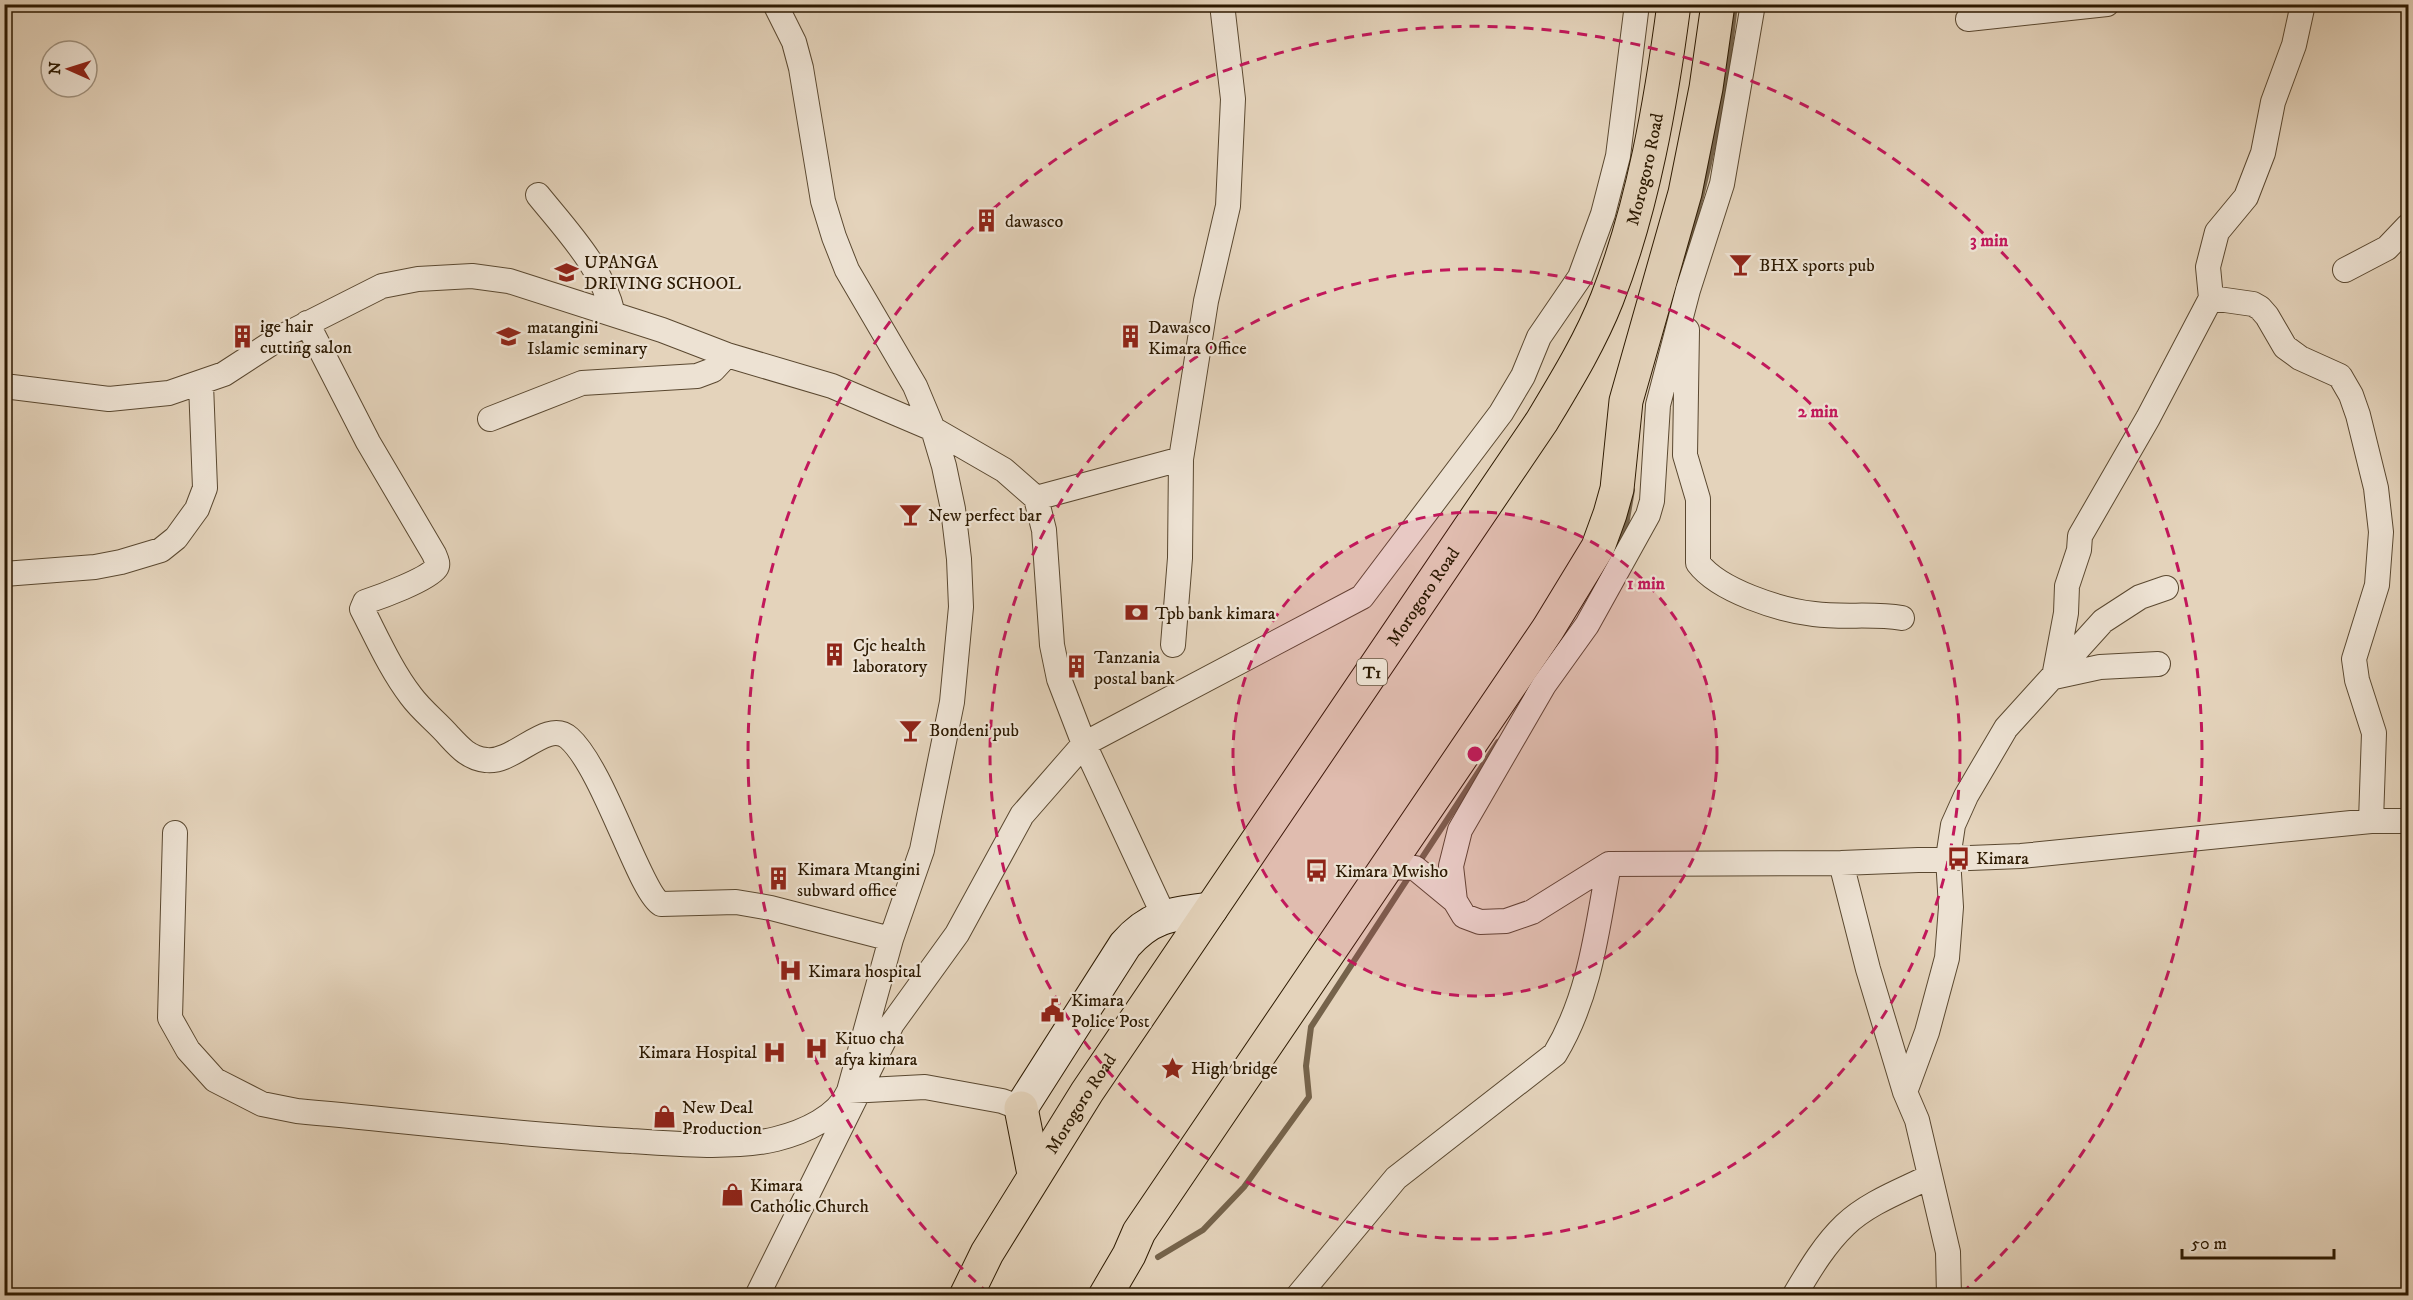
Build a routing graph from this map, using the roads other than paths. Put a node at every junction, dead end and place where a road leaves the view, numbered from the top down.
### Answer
1 (775, 4) edge
2 (1222, 4) edge
3 (1637, 4) edge
4 (1674, 4) edge
5 (1718, 4) edge
6 (1753, 4) edge
7 (2107, 4) edge
8 (2303, 4) edge
9 (1968, 19) dead end
10 (538, 195) dead end
11 (2409, 226) edge
12 (2345, 270) dead end
13 (1688, 290) junction
14 (2211, 298) junction
15 (614, 314) junction
16 (307, 323) junction
17 (727, 355) junction
18 (201, 384) junction
19 (4, 386) edge
20 (490, 420) dead end
21 (933, 429) junction
22 (1181, 459) junction
23 (1036, 498) junction
24 (4, 574) edge
25 (2166, 588) dead end
26 (1902, 618) dead end
27 (1173, 645) dead end
28 (2158, 664) dead end
29 (2054, 677) junction
30 (1084, 744) junction
31 (2409, 820) edge
32 (2371, 821) junction
33 (175, 833) dead end
34 (1948, 858) junction
35 (1841, 863) junction
36 (1609, 864) junction
37 (1386, 867) junction
38 (1455, 901) junction
39 (1211, 909) junction
40 (1164, 916) junction
41 (891, 939) junction
42 (853, 1091) junction
43 (1905, 1092) junction
44 (1021, 1108) junction
45 (1034, 1174) junction
46 (1929, 1177) junction
47 (757, 1296) edge
48 (966, 1296) edge
49 (1105, 1296) edge
50 (1298, 1296) edge
51 (1794, 1296) edge
52 (1949, 1296) edge

1 - 21 street
2 - 22 street
3 - 30 street
4 - 39 highway, Morogoro Road / T1
5 - 37 highway
6 - 13 street
7 - 9 street
8 - 14 street
10 - 15 street
11 - 12 street
13 - 26 street
13 - 38 street
14 - 29 street
14 - 32 street
15 - 16 street
15 - 17 street
16 - 18 street
16 - 41 street
17 - 20 street
17 - 21 street
18 - 19 street
18 - 24 street
21 - 23 street
21 - 41 street
22 - 23 street
22 - 27 street
23 - 30 street
25 - 29 street
28 - 29 street
29 - 34 street
30 - 40 street
30 - 42 street
31 - 32 street
32 - 34 street
33 - 42 street
34 - 35 street
34 - 43 street
35 - 36 street
35 - 43 street
36 - 38 street
36 - 50 street
37 - 38 street
37 - 49 highway
39 - 40 street
39 - 45 highway, Morogoro Road / T1
40 - 44 street
41 - 42 street
42 - 44 street
42 - 47 street
43 - 46 street
44 - 45 highway
45 - 48 highway, Morogoro Road / T1
46 - 51 street
46 - 52 street

